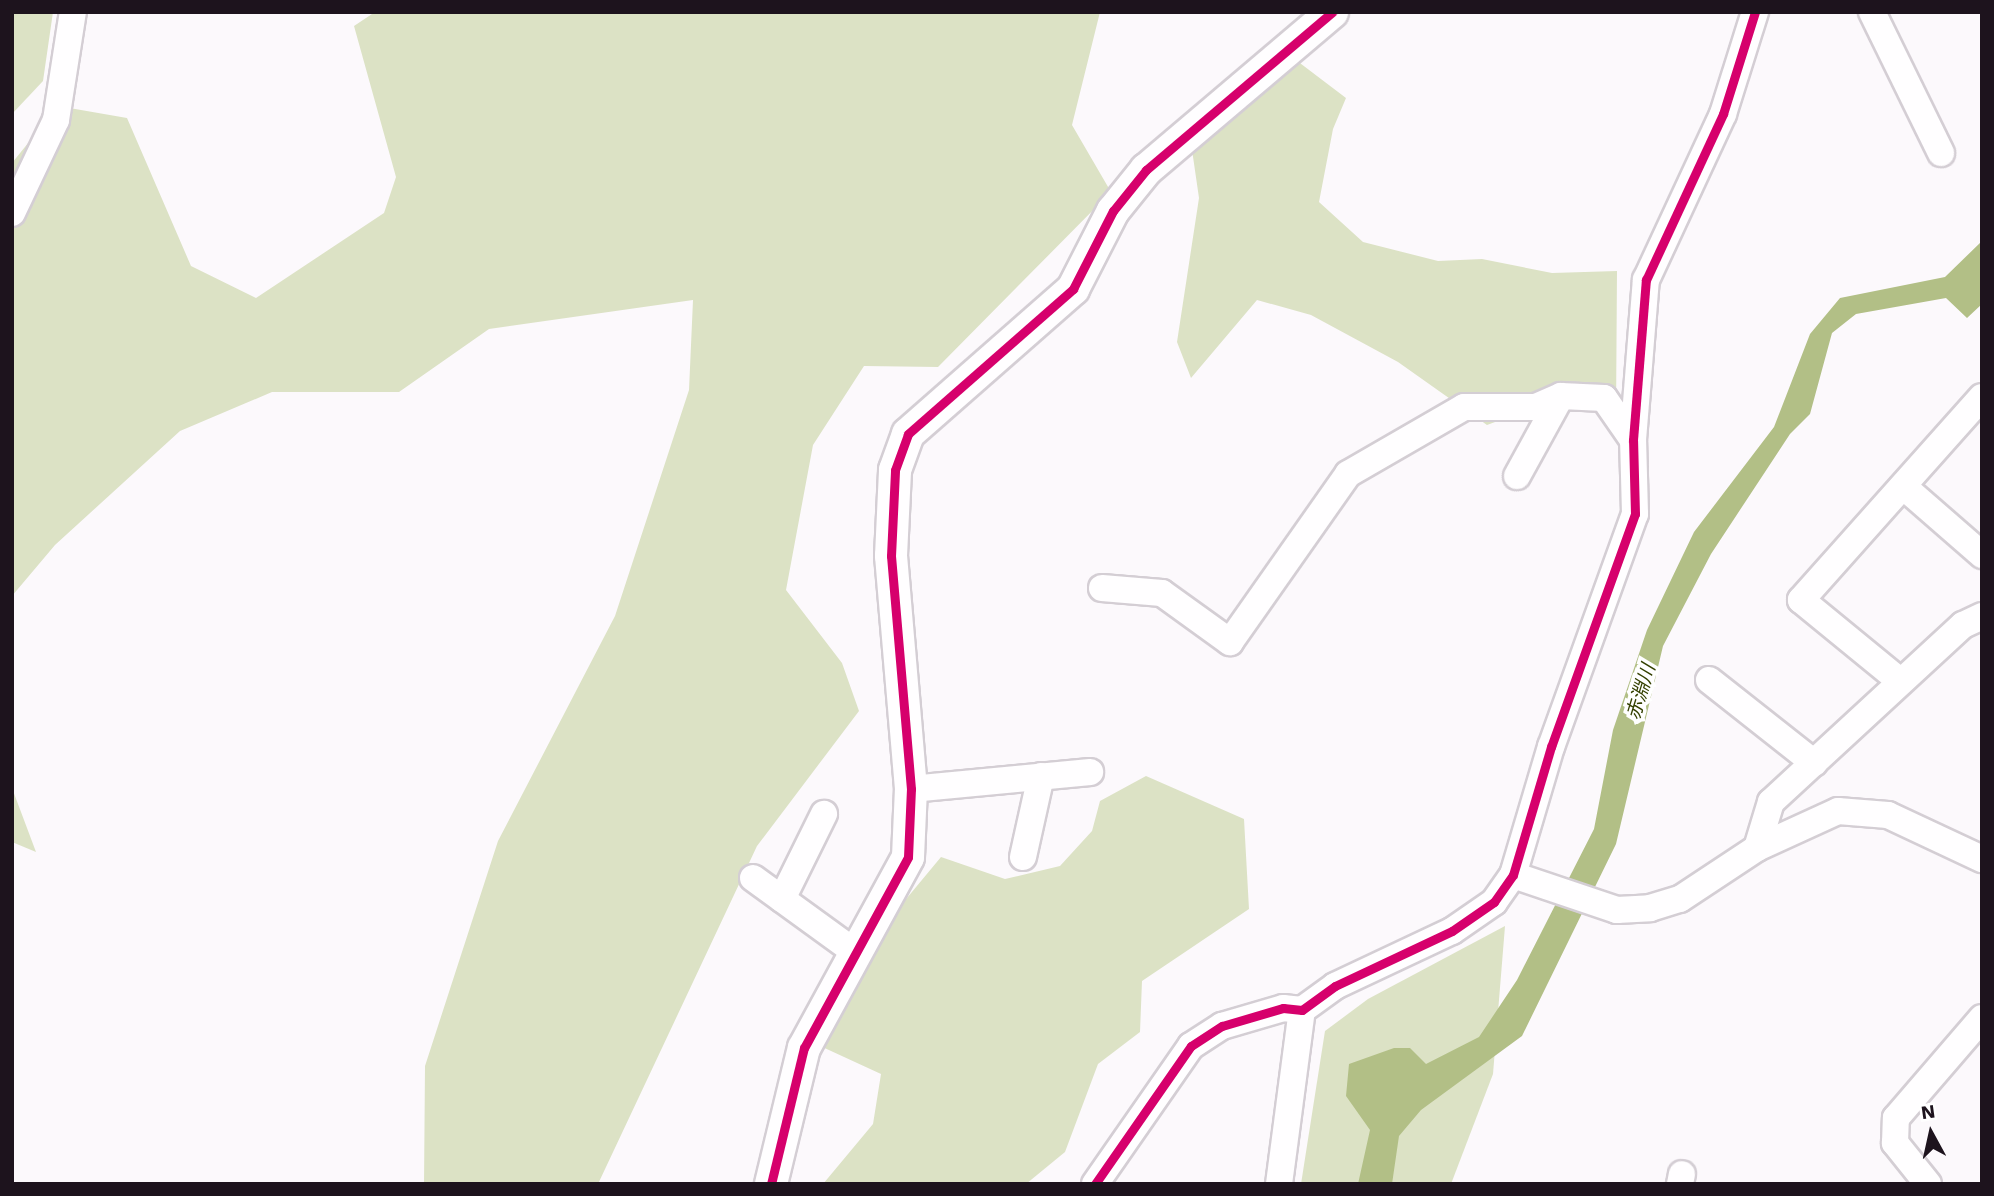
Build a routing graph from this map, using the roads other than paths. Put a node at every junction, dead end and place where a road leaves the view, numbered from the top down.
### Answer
1 (74, 12) edge
2 (1332, 12) edge
3 (1755, 12) edge
4 (1872, 12) edge
5 (1941, 153) dead end
6 (12, 213) edge
7 (1561, 396) junction
8 (1982, 397) edge
9 (1633, 440) junction
10 (1517, 476) dead end
11 (1903, 486) junction
12 (1982, 555) edge
13 (1102, 588) dead end
14 (1982, 616) edge
15 (1709, 680) dead end
16 (1900, 681) junction
17 (1814, 763) junction
18 (1090, 772) dead end
19 (1041, 776) junction
20 (911, 789) junction
21 (824, 814) dead end
22 (1757, 848) junction
23 (1023, 857) dead end
24 (1982, 859) edge
25 (1513, 875) junction
26 (753, 878) dead end
27 (782, 899) junction
28 (855, 952) junction
29 (1302, 1010) junction
30 (1982, 1017) edge
31 (771, 1184) edge
32 (1095, 1184) edge
33 (1279, 1184) edge
34 (1928, 1184) edge

1 - 6 street
2 - 20 street
3 - 9 street
4 - 5 street
7 - 9 street
7 - 10 street
7 - 13 street
8 - 11 street
9 - 25 street
11 - 12 street
11 - 16 street
14 - 16 street
15 - 17 street
16 - 17 street
17 - 22 street
18 - 19 street
19 - 20 street
19 - 23 street
20 - 28 street
21 - 27 street
22 - 24 street
22 - 25 street
25 - 29 street
26 - 27 street
27 - 28 street
28 - 31 street
29 - 32 street
29 - 33 street
30 - 34 street

